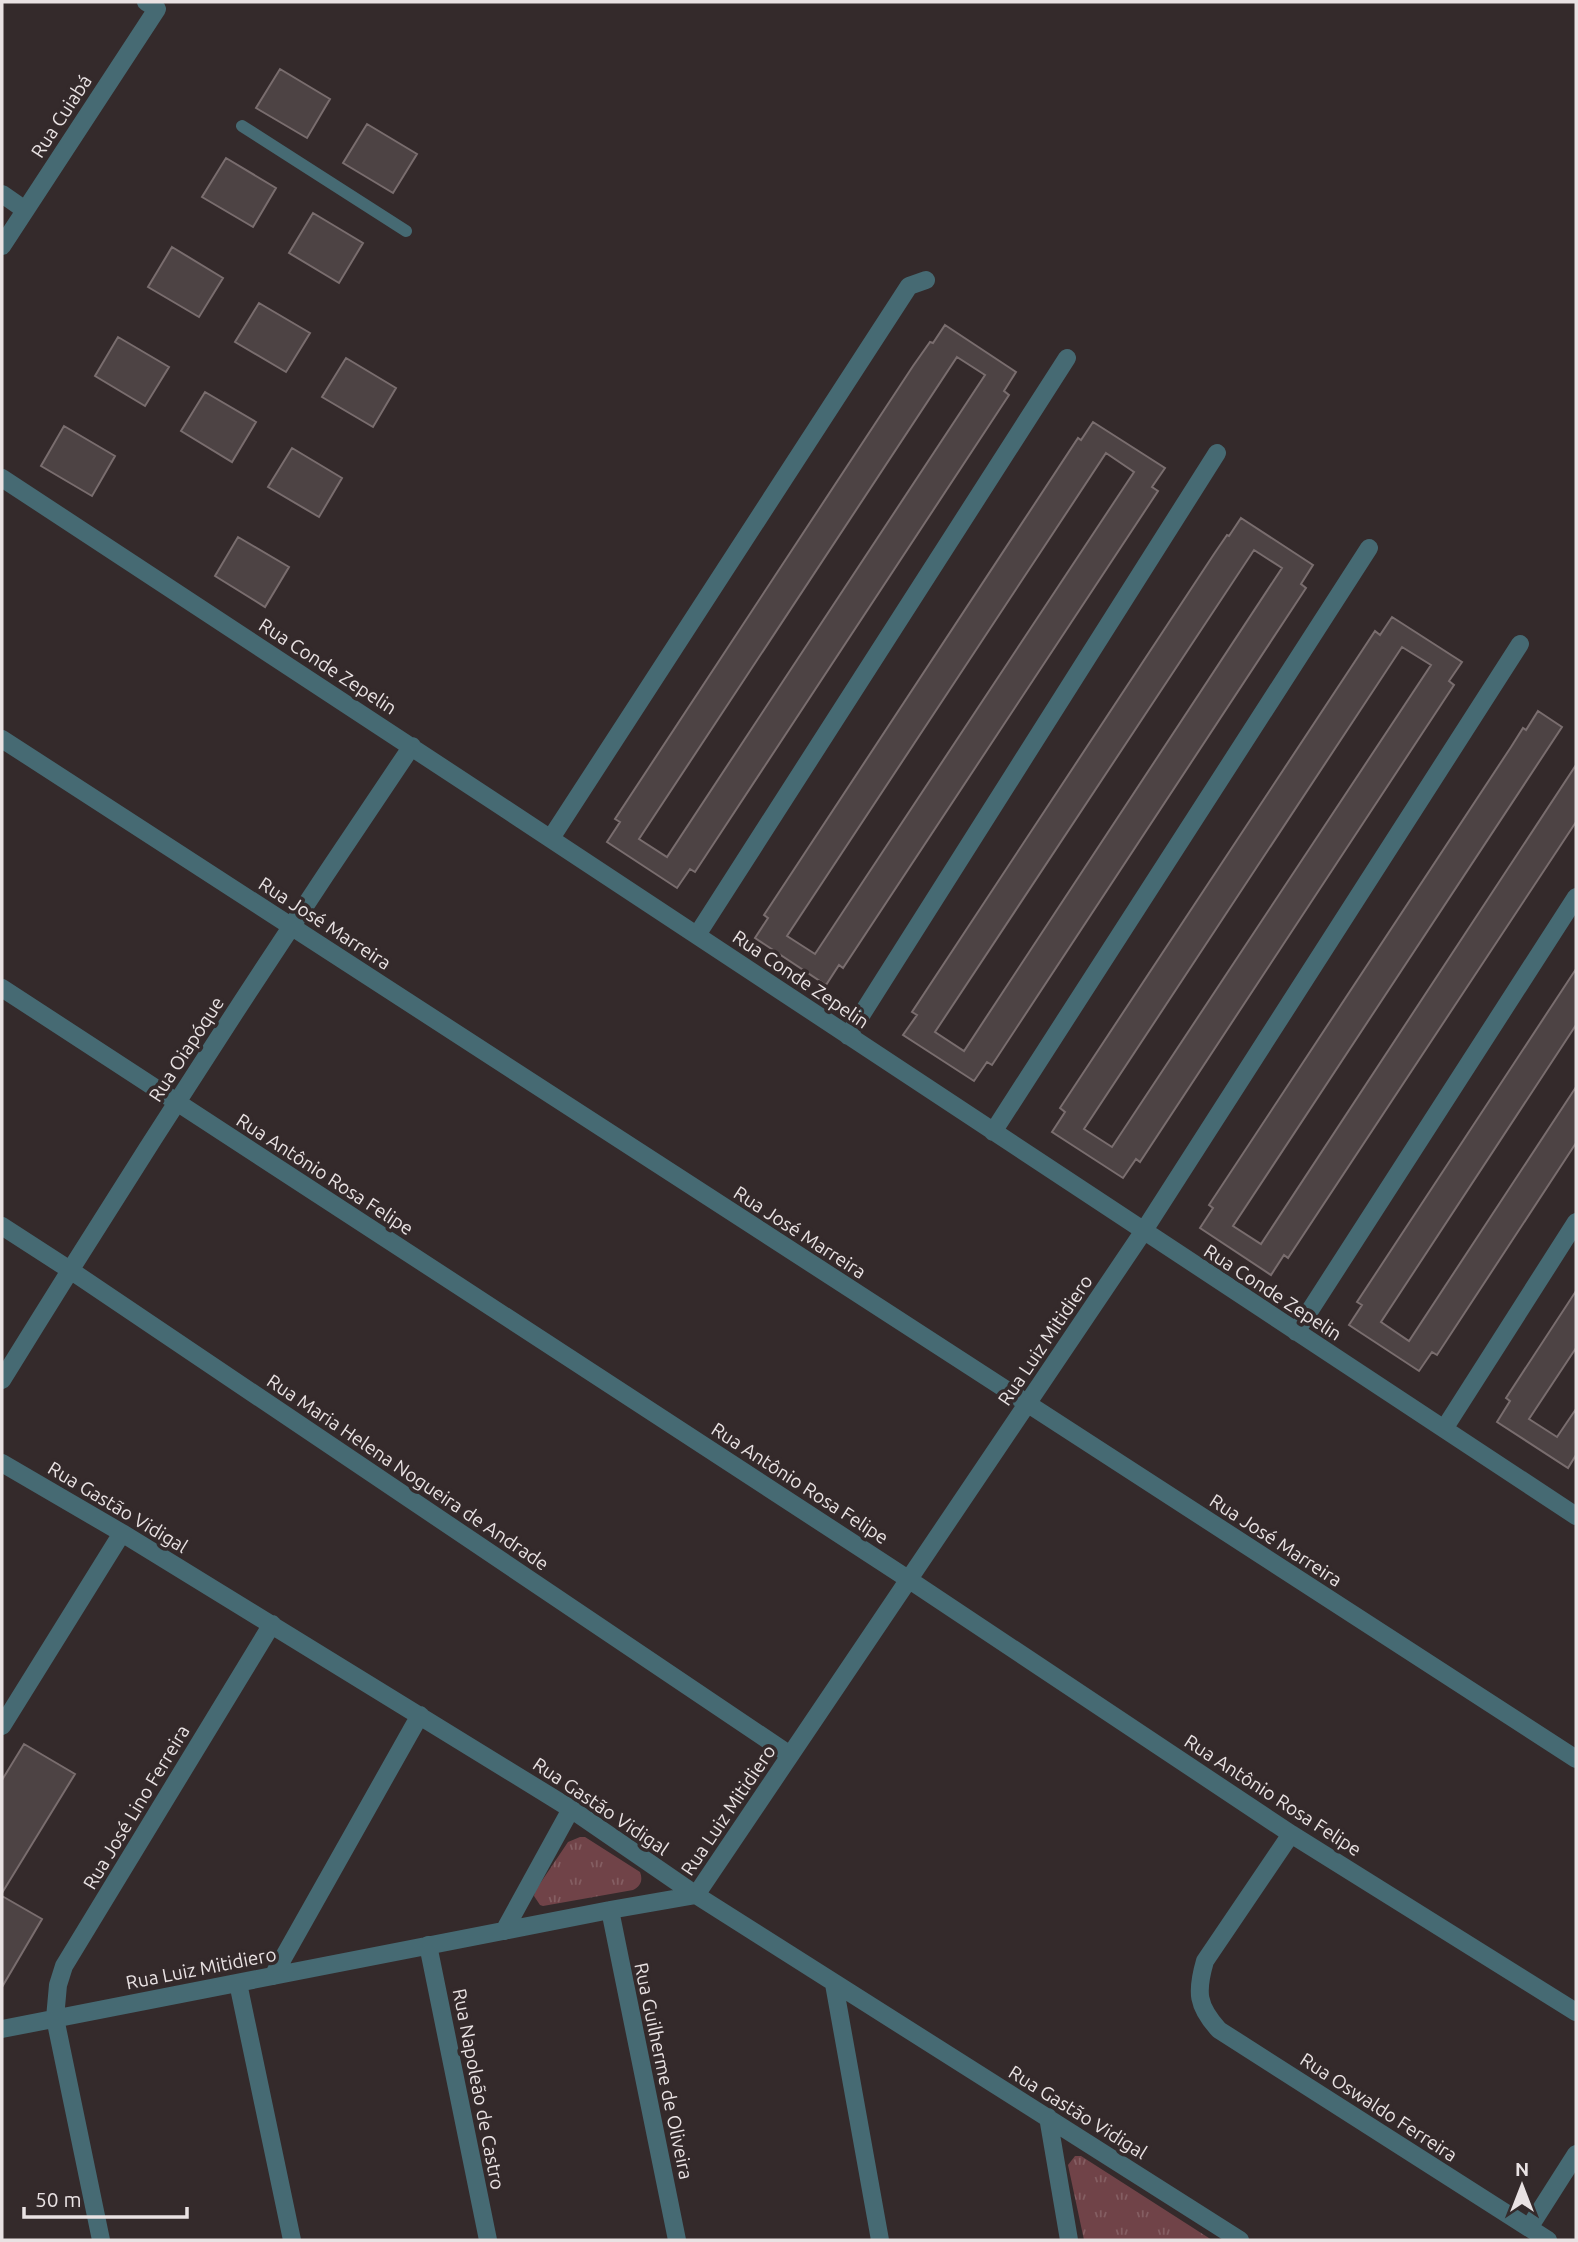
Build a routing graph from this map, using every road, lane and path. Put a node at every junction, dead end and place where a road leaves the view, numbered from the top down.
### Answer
1 (151, 5) edge
2 (242, 126) dead end
3 (2, 194) edge
4 (25, 210) junction
5 (406, 231) dead end
6 (2, 246) edge
7 (926, 280) dead end
8 (1067, 358) dead end
9 (1217, 453) dead end
10 (2, 478) edge
11 (1369, 548) dead end
12 (1520, 644) dead end
13 (2, 739) edge
14 (412, 746) junction
15 (551, 838) junction
16 (1576, 897) edge
17 (290, 926) junction
18 (697, 935) junction
19 (2, 988) edge
20 (848, 1036) junction
21 (177, 1102) junction
22 (993, 1132) junction
23 (1576, 1223) edge
24 (2, 1226) edge
25 (1143, 1232) junction
26 (70, 1269) junction
27 (1296, 1332) junction
28 (2, 1380) edge
29 (1027, 1404) junction
30 (1444, 1429) junction
31 (2, 1463) edge
32 (1576, 1516) edge
33 (122, 1533) junction
34 (908, 1579) junction
35 (272, 1624) junction
36 (420, 1715) junction
37 (2, 1726) edge
38 (790, 1755) junction
39 (1576, 1759) edge
40 (571, 1809) junction
41 (1291, 1833) junction
42 (696, 1895) junction
43 (610, 1910) junction
44 (504, 1931) junction
45 (428, 1945) junction
46 (273, 1976) junction
47 (238, 1983) junction
48 (834, 1984) junction
49 (1576, 2012) edge
50 (55, 2018) junction
51 (2, 2029) edge
52 (1048, 2117) junction
53 (1576, 2154) edge
54 (1529, 2228) junction
55 (101, 2240) edge
56 (292, 2240) edge
57 (488, 2240) edge
58 (677, 2240) edge
59 (880, 2240) edge
60 (1069, 2240) edge
61 (1240, 2240) edge
62 (1548, 2240) edge

1 - 4 street, Rua Cuiabá
2 - 5 lane
3 - 4 street
4 - 6 street, Rua Cuiabá
7 - 15 street
8 - 18 street
9 - 20 street
10 - 14 street, Rua Conde Zepelin
11 - 22 street
12 - 25 street, Rua Luiz Mitidiero
13 - 17 street, Rua José Marreira
14 - 15 street, Rua Conde Zepelin
14 - 17 street, Rua Oiapóque
15 - 18 street, Rua Conde Zepelin
16 - 27 street
17 - 21 street, Rua Oiapóque
17 - 29 street, Rua José Marreira
18 - 20 street, Rua Conde Zepelin
19 - 21 street, Rua Antônio Rosa Felipe
20 - 22 street, Rua Conde Zepelin
21 - 26 street, Rua Oiapóque
21 - 34 street, Rua Antônio Rosa Felipe
22 - 25 street, Rua Conde Zepelin
23 - 30 street
24 - 26 street, Rua Maria Helena Nogueira de Andrade
25 - 27 street, Rua Conde Zepelin
25 - 29 street, Rua Luiz Mitidiero
26 - 28 street, Rua Oiapóque
26 - 38 street, Rua Maria Helena Nogueira de Andrade
27 - 30 street, Rua Conde Zepelin
29 - 34 street, Rua Luiz Mitidiero
29 - 39 street, Rua José Marreira
30 - 32 street, Rua Conde Zepelin
31 - 33 street, Rua Gastão Vidigal
33 - 35 street, Rua Gastão Vidigal
33 - 37 street
34 - 38 street, Rua Luiz Mitidiero
34 - 41 street, Rua Antônio Rosa Felipe
35 - 36 street, Rua Gastão Vidigal
35 - 50 street, Rua José Lino Ferreira
36 - 40 street, Rua Gastão Vidigal
36 - 46 street
38 - 42 street, Rua Luiz Mitidiero
40 - 42 street, Rua Gastão Vidigal
40 - 44 street
41 - 49 street, Rua Antônio Rosa Felipe
41 - 54 street, Rua Oswaldo Ferreira
42 - 43 street, Rua Luiz Mitidiero
42 - 48 street, Rua Gastão Vidigal
43 - 44 street, Rua Luiz Mitidiero
43 - 58 street, Rua Guilherme de Oliveira
44 - 45 street, Rua Luiz Mitidiero
45 - 46 street, Rua Luiz Mitidiero
45 - 57 street, Rua Napoleão de Castro
46 - 47 street, Rua Luiz Mitidiero
47 - 50 street, Rua Luiz Mitidiero
47 - 56 street
48 - 52 street, Rua Gastão Vidigal
48 - 59 street
50 - 51 street, Rua Luiz Mitidiero
50 - 55 street, Rua José Lino Ferreira
52 - 60 street
52 - 61 street, Rua Gastão Vidigal
53 - 54 street
54 - 62 street, Rua Oswaldo Ferreira

